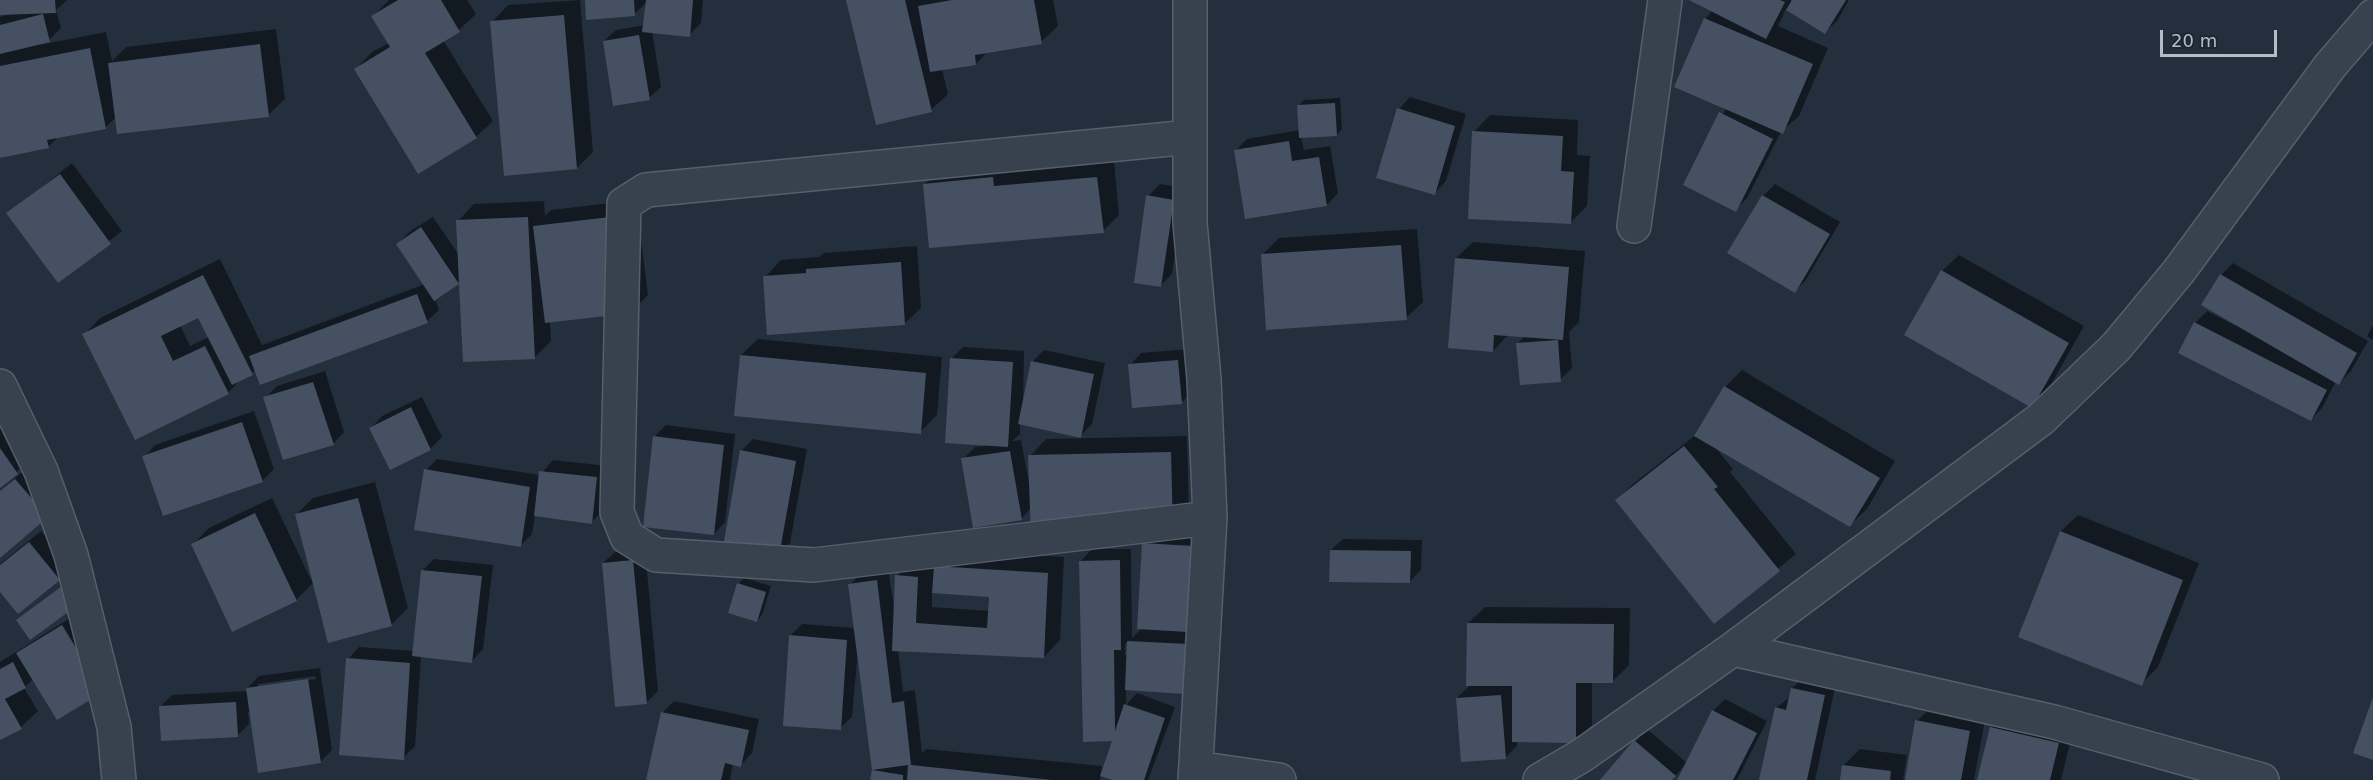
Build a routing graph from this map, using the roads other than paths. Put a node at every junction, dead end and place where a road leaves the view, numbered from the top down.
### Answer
1 (1190, 0) edge
2 (1665, 0) edge
3 (2373, 16) edge
4 (1190, 137) junction
5 (1634, 226) dead end
6 (0, 386) edge
7 (1210, 518) junction
8 (1733, 649) junction
9 (1195, 774) edge
10 (119, 780) edge
11 (1279, 780) edge
12 (1540, 780) edge
13 (2262, 780) edge

1 - 4 street
2 - 5 street
3 - 8 street
4 - 7 street
4 - 7 street
6 - 10 street
7 - 9 street
8 - 12 street
8 - 13 street
9 - 11 street

